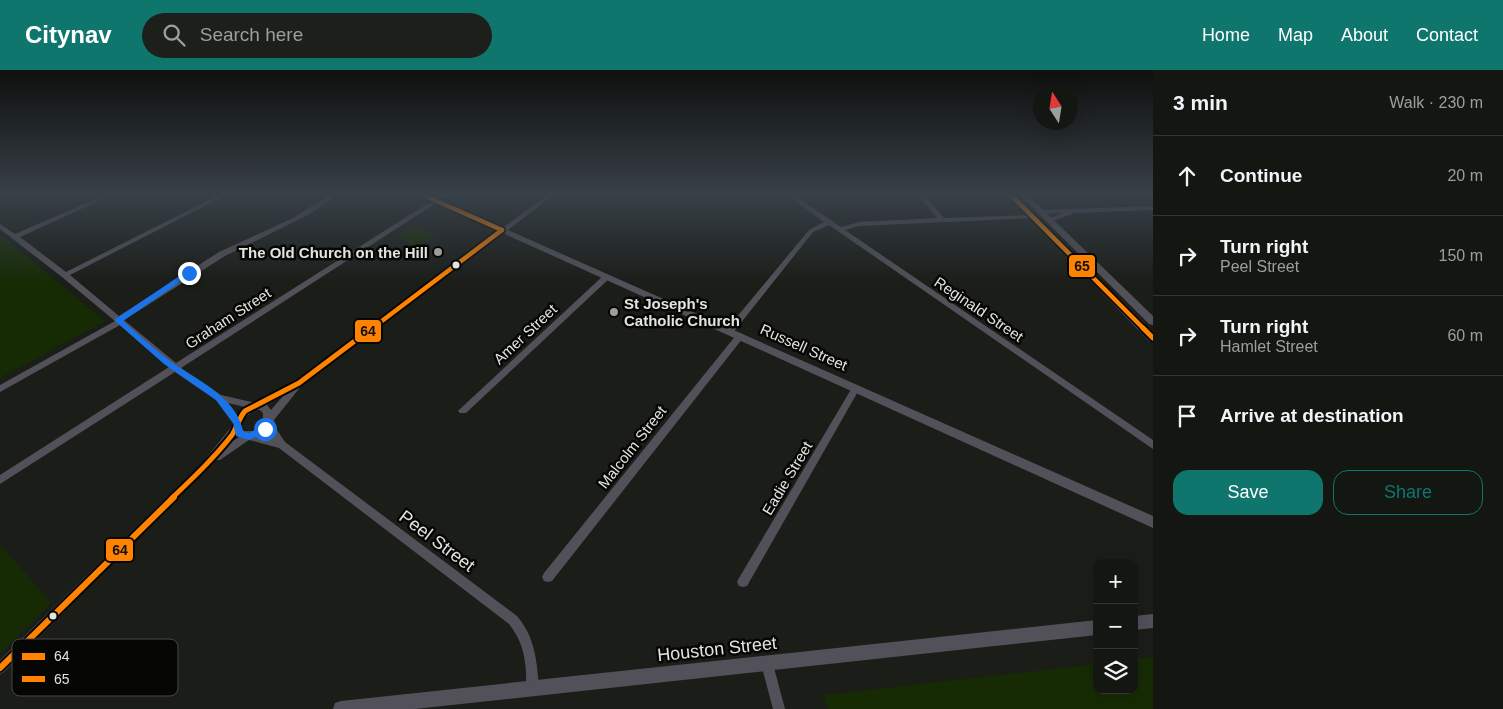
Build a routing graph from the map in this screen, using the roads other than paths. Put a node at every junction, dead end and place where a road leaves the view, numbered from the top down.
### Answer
1 (42, 225) edge
2 (164, 225) edge
3 (286, 225) edge
4 (397, 225) edge
5 (491, 225) edge
6 (509, 225) edge
7 (824, 225) edge
8 (834, 225) edge
9 (856, 225) edge
10 (1047, 225) edge
11 (1055, 225) edge
12 (0, 226) edge
13 (840, 229) junction
14 (502, 230) junction
15 (15, 237) junction
16 (64, 275) junction
17 (607, 277) junction
18 (118, 321) junction
19 (1153, 322) edge
20 (734, 334) junction
21 (1153, 338) edge
22 (174, 368) junction
23 (299, 383) junction
24 (856, 388) junction
25 (0, 389) edge
26 (219, 398) junction
27 (256, 406) junction
28 (463, 411) dead end
29 (270, 419) junction
30 (237, 424) junction
31 (249, 436) junction
32 (282, 445) junction
33 (1153, 445) edge
34 (206, 464) junction
35 (0, 480) edge
36 (1150, 521) edge
37 (548, 578) dead end
38 (743, 582) dead end
39 (1153, 621) edge
40 (1138, 623) edge
41 (1093, 628) edge
42 (29, 639) edge
43 (12, 656) edge
44 (766, 664) junction
45 (0, 668) edge
46 (533, 688) junction
47 (341, 709) edge
48 (780, 709) edge

1 - 15 street
2 - 16 street
3 - 18 street
4 - 22 street, Graham Street
5 - 14 street, Russell Street
6 - 14 street
7 - 20 street, Malcolm Street
8 - 13 street, Reginald Street
9 - 13 street
10 - 21 street
11 - 19 street
12 - 15 street
13 - 33 street, Reginald Street
14 - 17 street, Russell Street
14 - 23 street
15 - 16 street
16 - 18 street
17 - 20 street, Russell Street
17 - 28 street, Amer Street
18 - 22 street
18 - 25 street
20 - 24 street, Russell Street
20 - 37 street, Malcolm Street
22 - 26 street
22 - 35 street, Graham Street
23 - 27 street
23 - 29 street
24 - 36 street, Russell Street
24 - 38 street, Eadie Street
26 - 27 street
26 - 30 street
27 - 29 street
27 - 30 street
29 - 31 street
29 - 32 street, Peel Street
30 - 31 street
30 - 34 street
31 - 32 street, Peel Street
31 - 34 street
32 - 46 street, Peel Street
34 - 42 street
39 - 40 street
41 - 44 street, Houston Street
43 - 45 street
44 - 46 street, Houston Street
44 - 48 street
46 - 47 street, Houston Street

